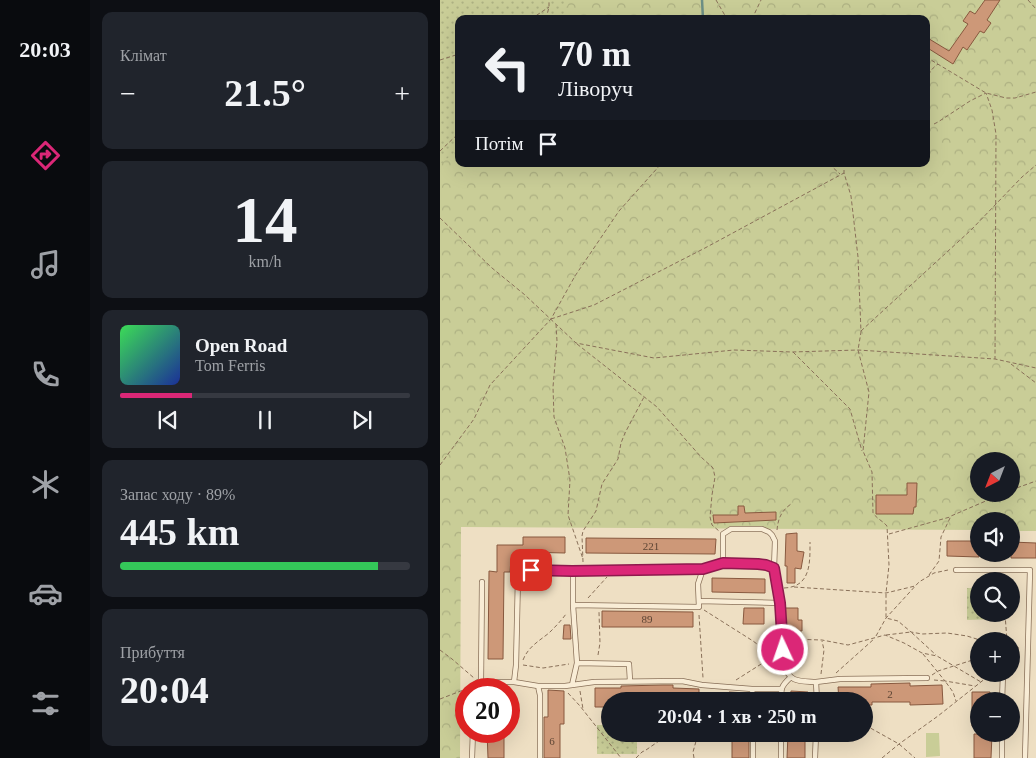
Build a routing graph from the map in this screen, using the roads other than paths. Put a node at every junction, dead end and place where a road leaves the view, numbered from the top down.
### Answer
1 (723, 563) junction
2 (774, 568) junction
3 (703, 569) junction
4 (956, 570) road end
5 (572, 571) junction
6 (482, 582) dead end
7 (780, 603) junction
8 (699, 604) junction
9 (573, 606) junction
10 (577, 664) junction
11 (791, 677) junction
12 (479, 678) edge
13 (514, 678) edge
14 (927, 678) road end
15 (630, 681) junction
16 (817, 682) junction
17 (520, 683) edge
18 (572, 685) junction
19 (538, 686) junction
20 (752, 689) joint
21 (781, 689) joint
22 (817, 692) edge
23 (753, 742) edge
24 (781, 742) edge
25 (816, 742) edge
26 (1002, 742) edge
27 (473, 743) edge
28 (472, 758) edge
29 (540, 758) edge
30 (753, 758) edge
31 (781, 758) edge
32 (815, 758) edge
33 (1002, 758) edge
34 (1024, 758) edge

1 - 2 lane
1 - 2 lane
1 - 3 lane
2 - 7 lane
3 - 5 lane
3 - 8 lane
4 - 34 lane
5 - 9 lane
5 - 13 lane
6 - 12 lane
7 - 8 lane
7 - 11 lane
8 - 9 lane
9 - 10 lane
10 - 15 lane
10 - 18 lane
11 - 16 lane
11 - 21 lane
14 - 16 lane
15 - 18 lane
15 - 20 lane
16 - 22 lane
17 - 19 lane
18 - 19 lane
19 - 29 lane
20 - 21 lane
23 - 30 lane
24 - 31 lane
25 - 32 lane
26 - 33 lane
27 - 28 lane

